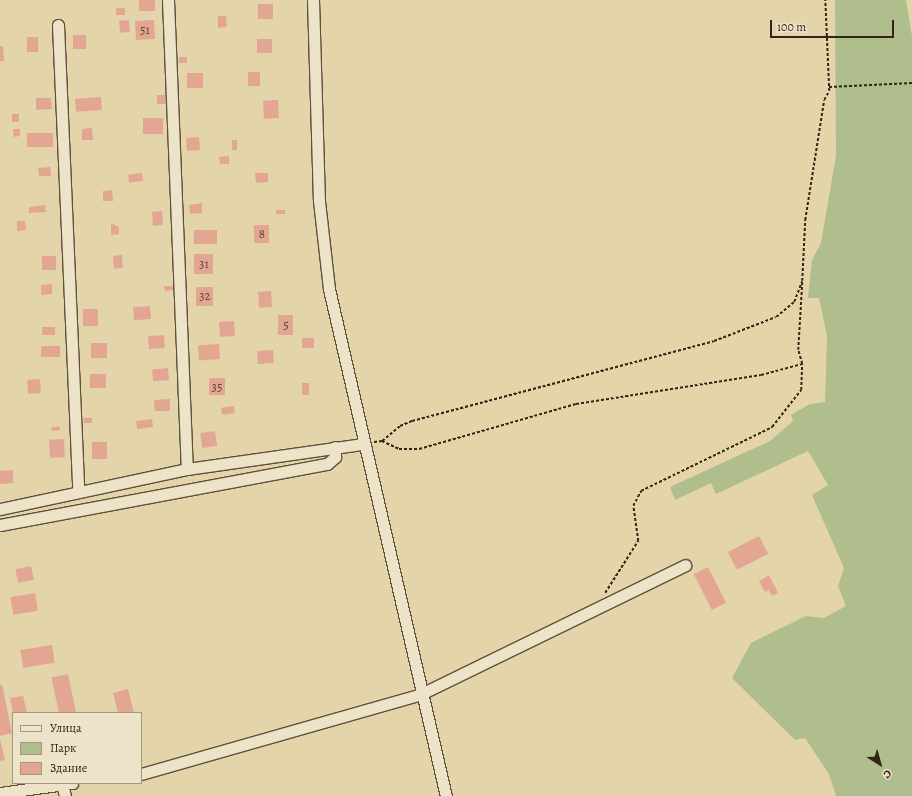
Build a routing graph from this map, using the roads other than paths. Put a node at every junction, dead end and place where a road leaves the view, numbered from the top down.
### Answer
1 (168, 0) edge
2 (313, 0) edge
3 (58, 25) dead end
4 (363, 444) junction
5 (335, 447) junction
6 (187, 469) junction
7 (78, 492) junction
8 (0, 509) edge
9 (0, 525) edge
10 (685, 565) dead end
11 (421, 694) junction
12 (142, 774) edge
13 (67, 784) edge
14 (0, 793) edge
15 (66, 796) edge
16 (446, 796) edge

1 - 6 street
2 - 4 street
3 - 7 street
4 - 5 street
4 - 11 street
5 - 6 street
5 - 9 street
6 - 7 street
7 - 8 street
10 - 11 street
11 - 12 street
11 - 16 street
13 - 14 street
13 - 15 street

